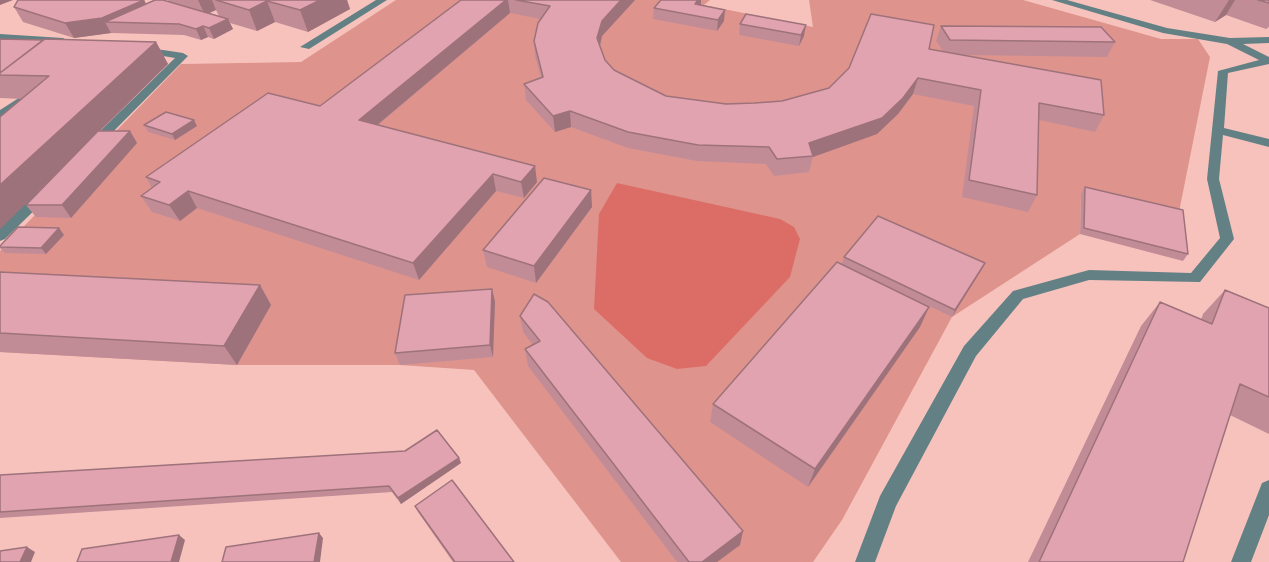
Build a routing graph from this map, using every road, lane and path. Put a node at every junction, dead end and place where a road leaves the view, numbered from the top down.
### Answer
1 (382, 0) edge
2 (1057, 0) edge
3 (0, 37) edge
4 (1269, 40) edge
5 (1230, 41) junction
6 (77, 42) edge
7 (305, 47) dead end
8 (130, 48) edge
9 (1268, 61) edge
10 (22, 99) edge
11 (0, 116) edge
12 (1218, 130) junction
13 (1269, 143) edge
14 (83, 154) edge
15 (50, 187) edge
16 (0, 236) edge
17 (1269, 489) edge
18 (865, 562) edge
19 (1240, 562) edge

1 - 7 lane
2 - 5 lane
3 - 6 lane
4 - 5 lane
5 - 9 lane
8 - 14 lane
9 - 12 lane
10 - 11 lane
12 - 13 lane
12 - 18 lane
15 - 16 lane
17 - 19 lane

